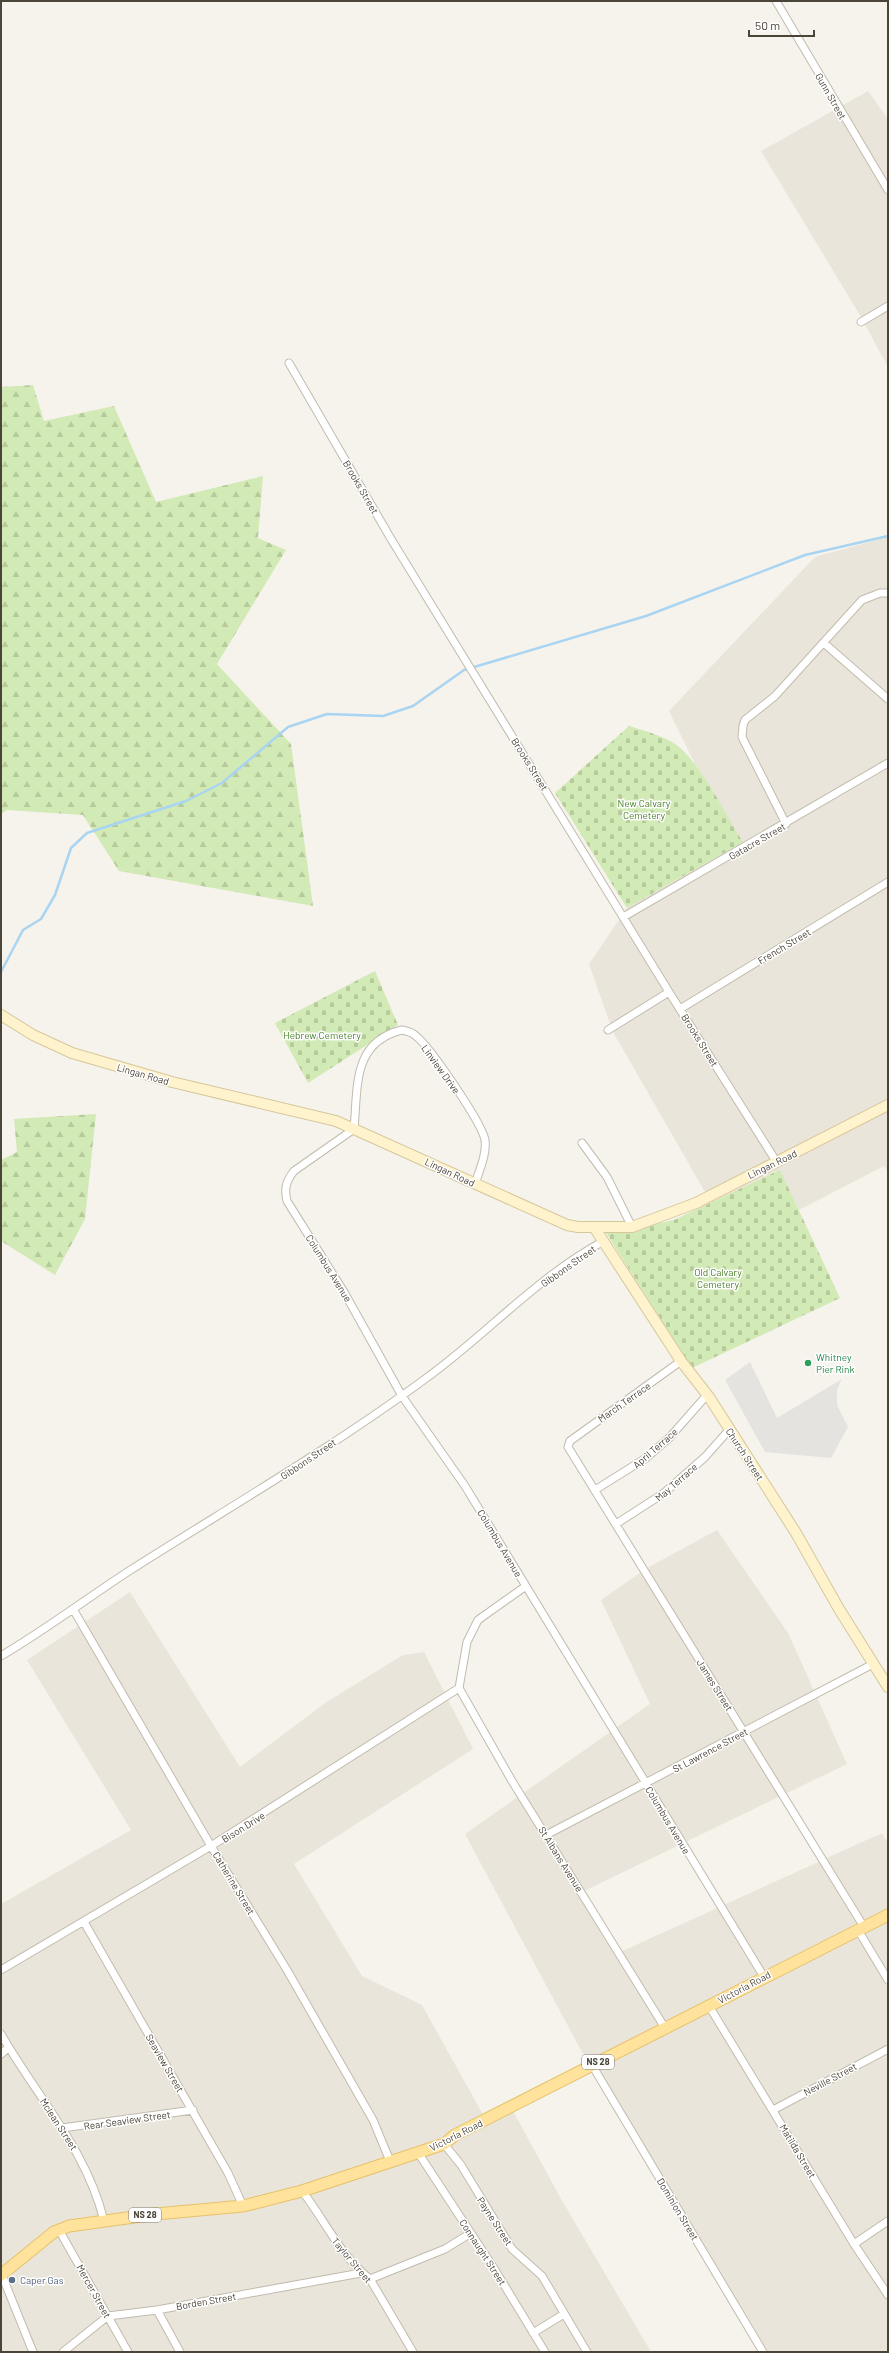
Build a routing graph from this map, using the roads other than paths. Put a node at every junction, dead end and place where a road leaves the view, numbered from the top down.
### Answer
1 (776, 1) edge
2 (888, 190) edge
3 (888, 306) edge
4 (861, 322) dead end
5 (289, 363) dead end
6 (888, 593) edge
7 (825, 644) junction
8 (888, 699) edge
9 (888, 763) edge
10 (786, 824) junction
11 (888, 882) edge
12 (625, 916) junction
13 (669, 992) junction
14 (680, 1009) junction
15 (1, 1015) edge
16 (608, 1030) dead end
17 (888, 1104) edge
18 (354, 1128) junction
19 (582, 1143) dead end
20 (776, 1161) junction
21 (475, 1184) junction
22 (594, 1227) junction
23 (632, 1227) junction
24 (602, 1242) junction
25 (681, 1361) junction
26 (707, 1395) junction
27 (402, 1396) junction
28 (729, 1430) junction
29 (569, 1444) joint
30 (595, 1490) junction
31 (616, 1524) junction
32 (526, 1586) junction
33 (73, 1609) junction
34 (1, 1656) edge
35 (873, 1664) junction
36 (888, 1687) edge
37 (459, 1688) junction
38 (745, 1732) junction
39 (646, 1784) junction
40 (546, 1835) junction
41 (211, 1846) junction
42 (888, 1915) edge
43 (84, 1922) junction
44 (861, 1928) junction
45 (1, 1970) edge
46 (764, 1977) junction
47 (888, 1980) edge
48 (709, 2006) junction
49 (665, 2028) junction
50 (1, 2034) edge
51 (9, 2048) junction
52 (888, 2049) edge
53 (1, 2054) edge
54 (592, 2065) junction
55 (193, 2110) junction
56 (773, 2110) junction
57 (62, 2128) junction
58 (444, 2144) junction
59 (419, 2154) junction
60 (390, 2161) junction
61 (302, 2191) junction
62 (243, 2206) junction
63 (104, 2221) junction
64 (888, 2221) edge
65 (59, 2230) junction
66 (470, 2233) junction
67 (854, 2244) junction
68 (361, 2273) junction
69 (1, 2274) edge
70 (370, 2279) junction
71 (888, 2295) edge
72 (157, 2310) junction
73 (564, 2314) junction
74 (108, 2316) junction
75 (533, 2333) junction
76 (33, 2352) edge
77 (63, 2352) edge
78 (128, 2352) edge
79 (180, 2352) edge
80 (413, 2352) edge
81 (545, 2352) edge
82 (587, 2352) edge
83 (763, 2352) edge

1 - 2 street, Gunn Street
3 - 4 street
5 - 12 street, Brooks Street
6 - 7 street
7 - 8 street
7 - 10 street
9 - 10 street, Gatacre Street
10 - 12 street, Gatacre Street
11 - 14 street, French Street
12 - 13 street, Brooks Street
13 - 14 street, Brooks Street
13 - 16 street
14 - 20 street, Brooks Street
15 - 18 street, Lingan Road
17 - 20 street, Lingan Road
18 - 21 street, Lingan Road
18 - 21 street, Linview Drive
18 - 27 street, Columbus Avenue
19 - 23 street
20 - 23 street, Lingan Road
21 - 22 street, Lingan Road
22 - 23 street, Lingan Road
22 - 24 street, Church Street
24 - 25 street, Church Street
24 - 27 street, Gibbons Street
25 - 26 street, Church Street
25 - 29 street, March Terrace
26 - 28 street, Church Street
26 - 30 street, April Terrace
27 - 32 street, Columbus Avenue
27 - 33 street, Gibbons Street
28 - 31 street, May Terrace
28 - 35 street, Church Street
29 - 30 street, James Street
30 - 31 street, James Street
31 - 38 street, James Street
32 - 37 street
32 - 39 street, Columbus Avenue
33 - 34 street, Gibbons Street
33 - 41 street, Catherine Street
35 - 36 street, Church Street
35 - 38 street, St Lawrence Street
37 - 40 street, St Albans Avenue
37 - 41 street, Bison Drive
38 - 39 street, St Lawrence Street
38 - 44 street, James Street
39 - 40 street, St Lawrence Street
39 - 46 street, Columbus Avenue
40 - 49 street, St Albans Avenue
41 - 43 street, Bison Drive
41 - 60 street, Catherine Street
42 - 44 main road, Victoria Road / NS 28
43 - 45 street, Bison Drive
43 - 55 street, Seaview Street
44 - 46 main road, Victoria Road / NS 28
44 - 47 street, James Street
46 - 48 main road, Victoria Road / NS 28
48 - 49 main road, Victoria Road / NS 28
48 - 56 street, Matilda Street
49 - 54 main road, Victoria Road / NS 28
50 - 51 street, Mclean Street
51 - 53 street
51 - 57 street, Mclean Street
52 - 56 street, Neville Street
54 - 58 main road, Victoria Road / NS 28
54 - 83 street, Dominion Street
55 - 57 street, Rear Seaview Street
55 - 62 street, Seaview Street
56 - 67 street, Matilda Street
57 - 63 street, Mclean Street
58 - 59 main road, Victoria Road / NS 28
58 - 73 street, Payne Street
59 - 60 main road, Victoria Road / NS 28
59 - 66 street, Connaught Street
60 - 61 main road, Victoria Road / NS 28
61 - 62 main road, Victoria Road / NS 28
61 - 68 street, Taylor Street
62 - 63 main road, Victoria Road / NS 28
63 - 65 main road, Victoria Road / NS 28
64 - 67 street
65 - 69 main road, Victoria Road / NS 28
65 - 74 street, Mercer Street
66 - 70 street
66 - 75 street, Connaught Street
67 - 71 street, Matilda Street
68 - 70 street, Taylor Street
68 - 72 street, Borden Street
69 - 76 street
70 - 80 street, Taylor Street
72 - 74 street, Borden Street
72 - 79 street
73 - 75 street
73 - 82 street, Payne Street
74 - 77 street
74 - 78 street, Mercer Street
75 - 81 street, Connaught Street

